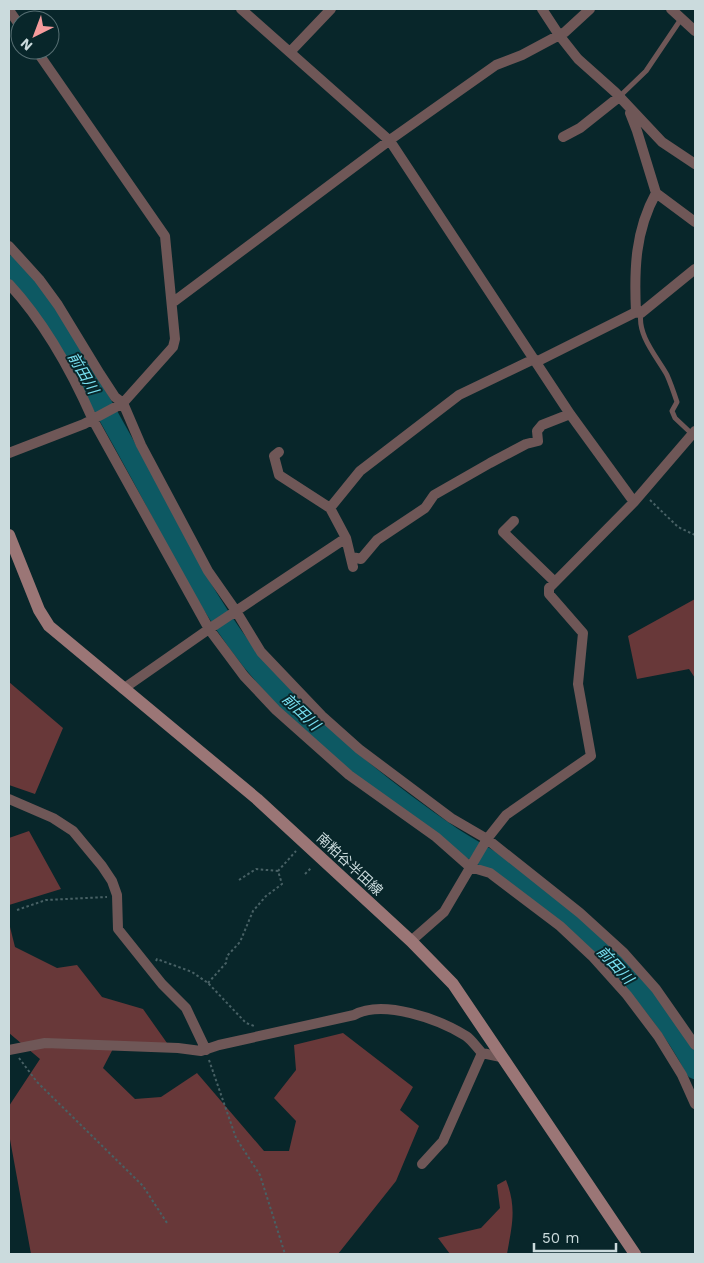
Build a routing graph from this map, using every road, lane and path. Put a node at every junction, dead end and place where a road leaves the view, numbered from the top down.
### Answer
1 (241, 9) edge
2 (331, 9) edge
3 (542, 9) edge
4 (590, 9) edge
5 (671, 9) edge
6 (682, 18) junction
7 (695, 31) edge
8 (559, 35) junction
9 (290, 52) junction
10 (43, 60) edge
11 (622, 101) junction
12 (563, 137) dead end
13 (390, 141) junction
14 (695, 164) edge
15 (656, 193) junction
16 (695, 222) edge
17 (9, 246) edge
18 (694, 273) edge
19 (9, 284) edge
20 (172, 302) junction
21 (639, 312) junction
22 (535, 361) junction
23 (120, 405) junction
24 (570, 414) junction
25 (94, 420) junction
26 (694, 432) edge
27 (279, 452) dead end
28 (9, 453) edge
29 (642, 492) junction
30 (634, 502) junction
31 (330, 508) junction
32 (514, 521) dead end
33 (9, 535) edge
34 (695, 535) edge
35 (346, 538) junction
36 (555, 582) junction
37 (234, 613) junction
38 (212, 627) junction
39 (123, 689) junction
40 (9, 800) edge
41 (487, 839) junction
42 (304, 842) junction
43 (470, 867) junction
44 (278, 871) junction
45 (239, 880) dead end
46 (117, 895) junction
47 (16, 910) dead end
48 (411, 941) junction
49 (149, 968) junction
50 (208, 983) junction
51 (259, 1027) dead end
52 (695, 1045) edge
53 (11, 1050) edge
54 (206, 1050) junction
55 (482, 1053) junction
56 (500, 1057) junction
57 (695, 1104) edge
58 (422, 1164) dead end
59 (167, 1223) dead end
60 (285, 1254) edge
61 (635, 1254) edge

1 - 9 street
2 - 9 street
3 - 8 street
4 - 8 street
5 - 6 street
6 - 7 street
6 - 11 lane
8 - 11 street
8 - 13 street
9 - 13 street
10 - 20 street
11 - 12 street
11 - 14 street
11 - 15 street
13 - 20 street
13 - 22 street
15 - 16 street
15 - 21 street
17 - 23 street
18 - 21 street
19 - 25 street
20 - 23 street
21 - 22 street
21 - 26 lane
22 - 24 street
22 - 31 street
23 - 25 street
23 - 37 street
24 - 30 street
24 - 35 street
25 - 28 street
25 - 38 street
26 - 29 street
27 - 31 street
29 - 30 street
29 - 34 path
30 - 36 street
31 - 35 street
32 - 36 street
33 - 39 main road, 南粕谷半田線
35 - 37 street
36 - 41 street
37 - 38 street
37 - 41 street
38 - 39 street
38 - 43 street
39 - 42 main road, 南粕谷半田線
40 - 46 street
41 - 43 street
41 - 52 street
42 - 44 path
42 - 48 main road, 南粕谷半田線
43 - 48 street
43 - 57 street
44 - 45 path
44 - 50 path
46 - 47 path
46 - 49 street
48 - 56 main road, 南粕谷半田線
49 - 50 path
49 - 54 street
50 - 51 path
53 - 54 street
53 - 59 path
54 - 55 street
54 - 60 path
55 - 56 street
55 - 58 street
56 - 61 main road, 南粕谷半田線

